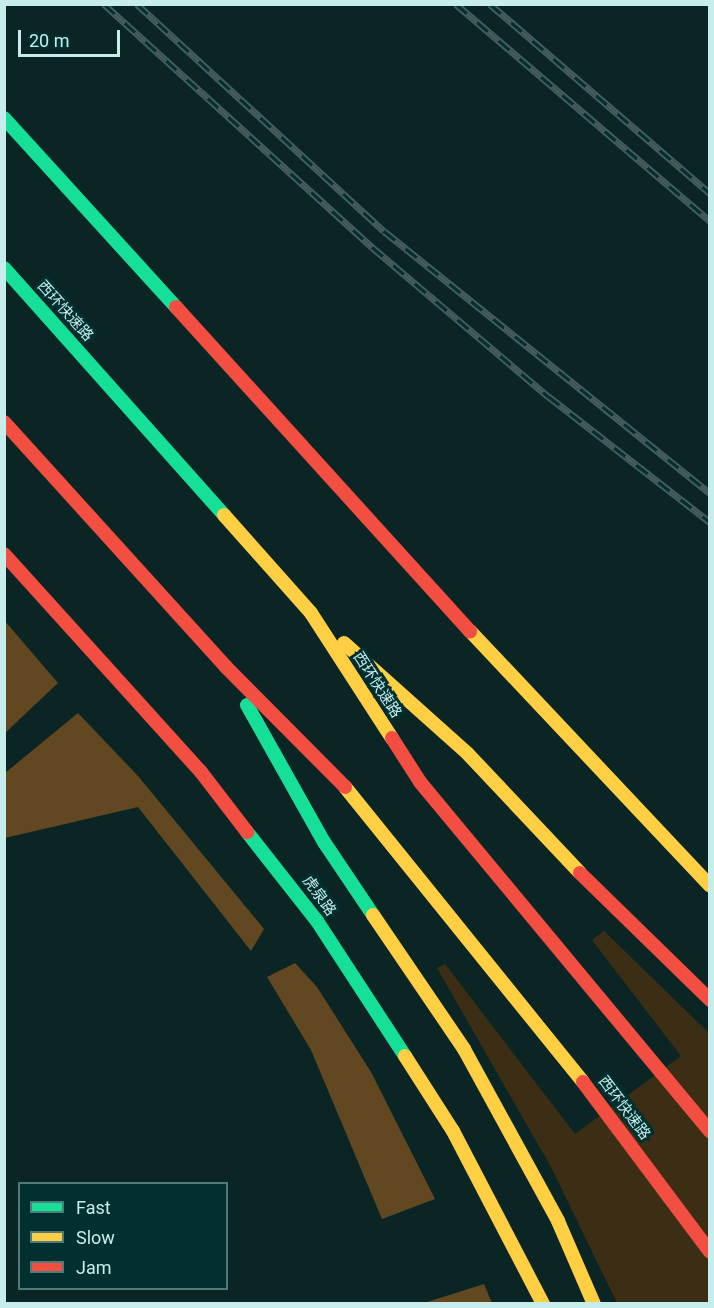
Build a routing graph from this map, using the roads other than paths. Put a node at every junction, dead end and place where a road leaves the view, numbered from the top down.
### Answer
1 (4, 118) edge
2 (4, 268) edge
3 (4, 422) edge
4 (4, 554) edge
5 (311, 613) junction
6 (226, 666) junction
7 (710, 886) edge
8 (710, 1000) edge
9 (710, 1131) edge
10 (710, 1252) edge
11 (543, 1304) edge
12 (594, 1304) edge

1 - 7 main road
2 - 5 main road, 西环快速路
3 - 6 main road, 西环快速路
4 - 11 main road, 虎泉路
5 - 8 main road
5 - 9 main road, 西环快速路
6 - 10 main road, 西环快速路
6 - 12 main road

